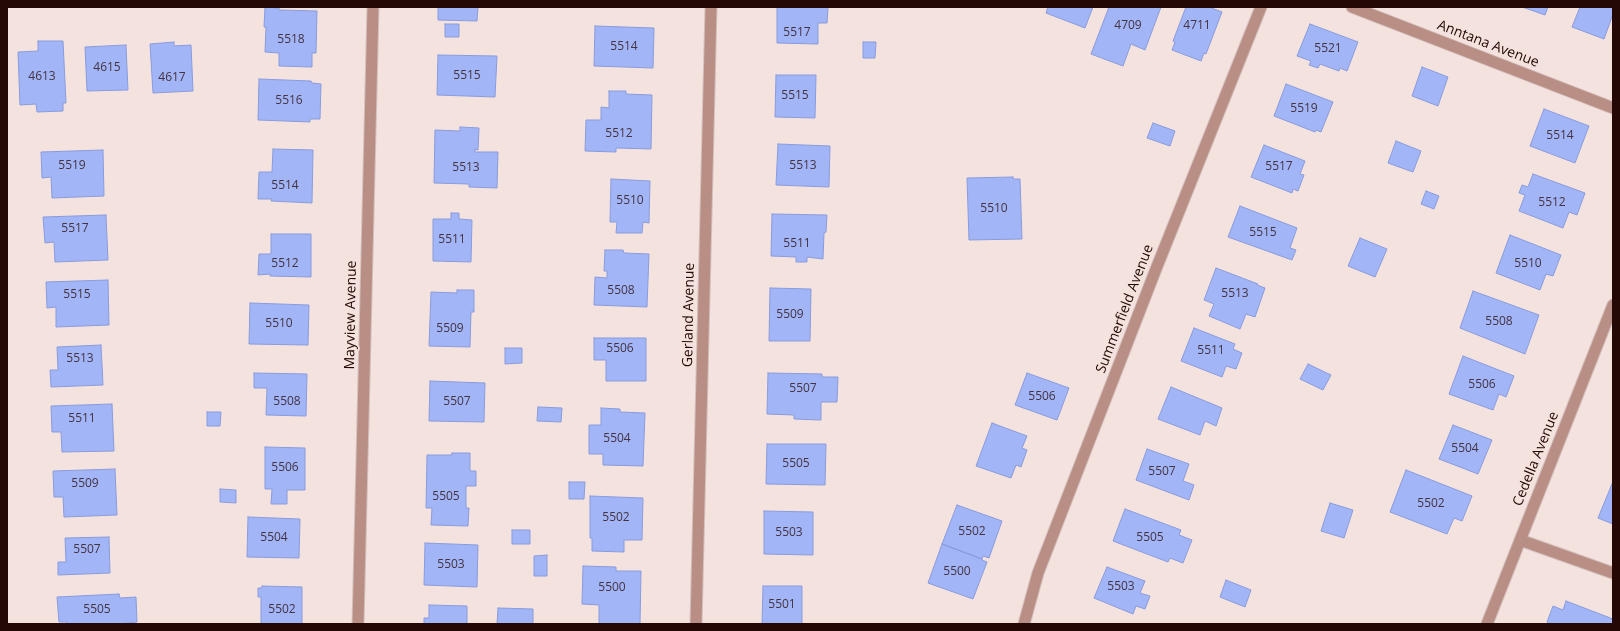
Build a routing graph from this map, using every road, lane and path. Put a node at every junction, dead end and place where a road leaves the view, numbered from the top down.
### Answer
1 (373, 7) edge
2 (711, 7) edge
3 (1261, 7) edge
4 (1352, 7) edge
5 (1613, 108) edge
6 (1613, 305) edge
7 (1520, 540) junction
8 (1613, 573) edge
9 (358, 624) edge
10 (696, 624) edge
11 (1024, 624) edge
12 (1487, 624) edge

1 - 9 street, Mayview Avenue
2 - 10 street, Gerland Avenue
3 - 11 street, Summerfield Avenue
4 - 5 street, Anntana Avenue
6 - 7 street, Cedella Avenue
7 - 8 street
7 - 12 street, Cedella Avenue

